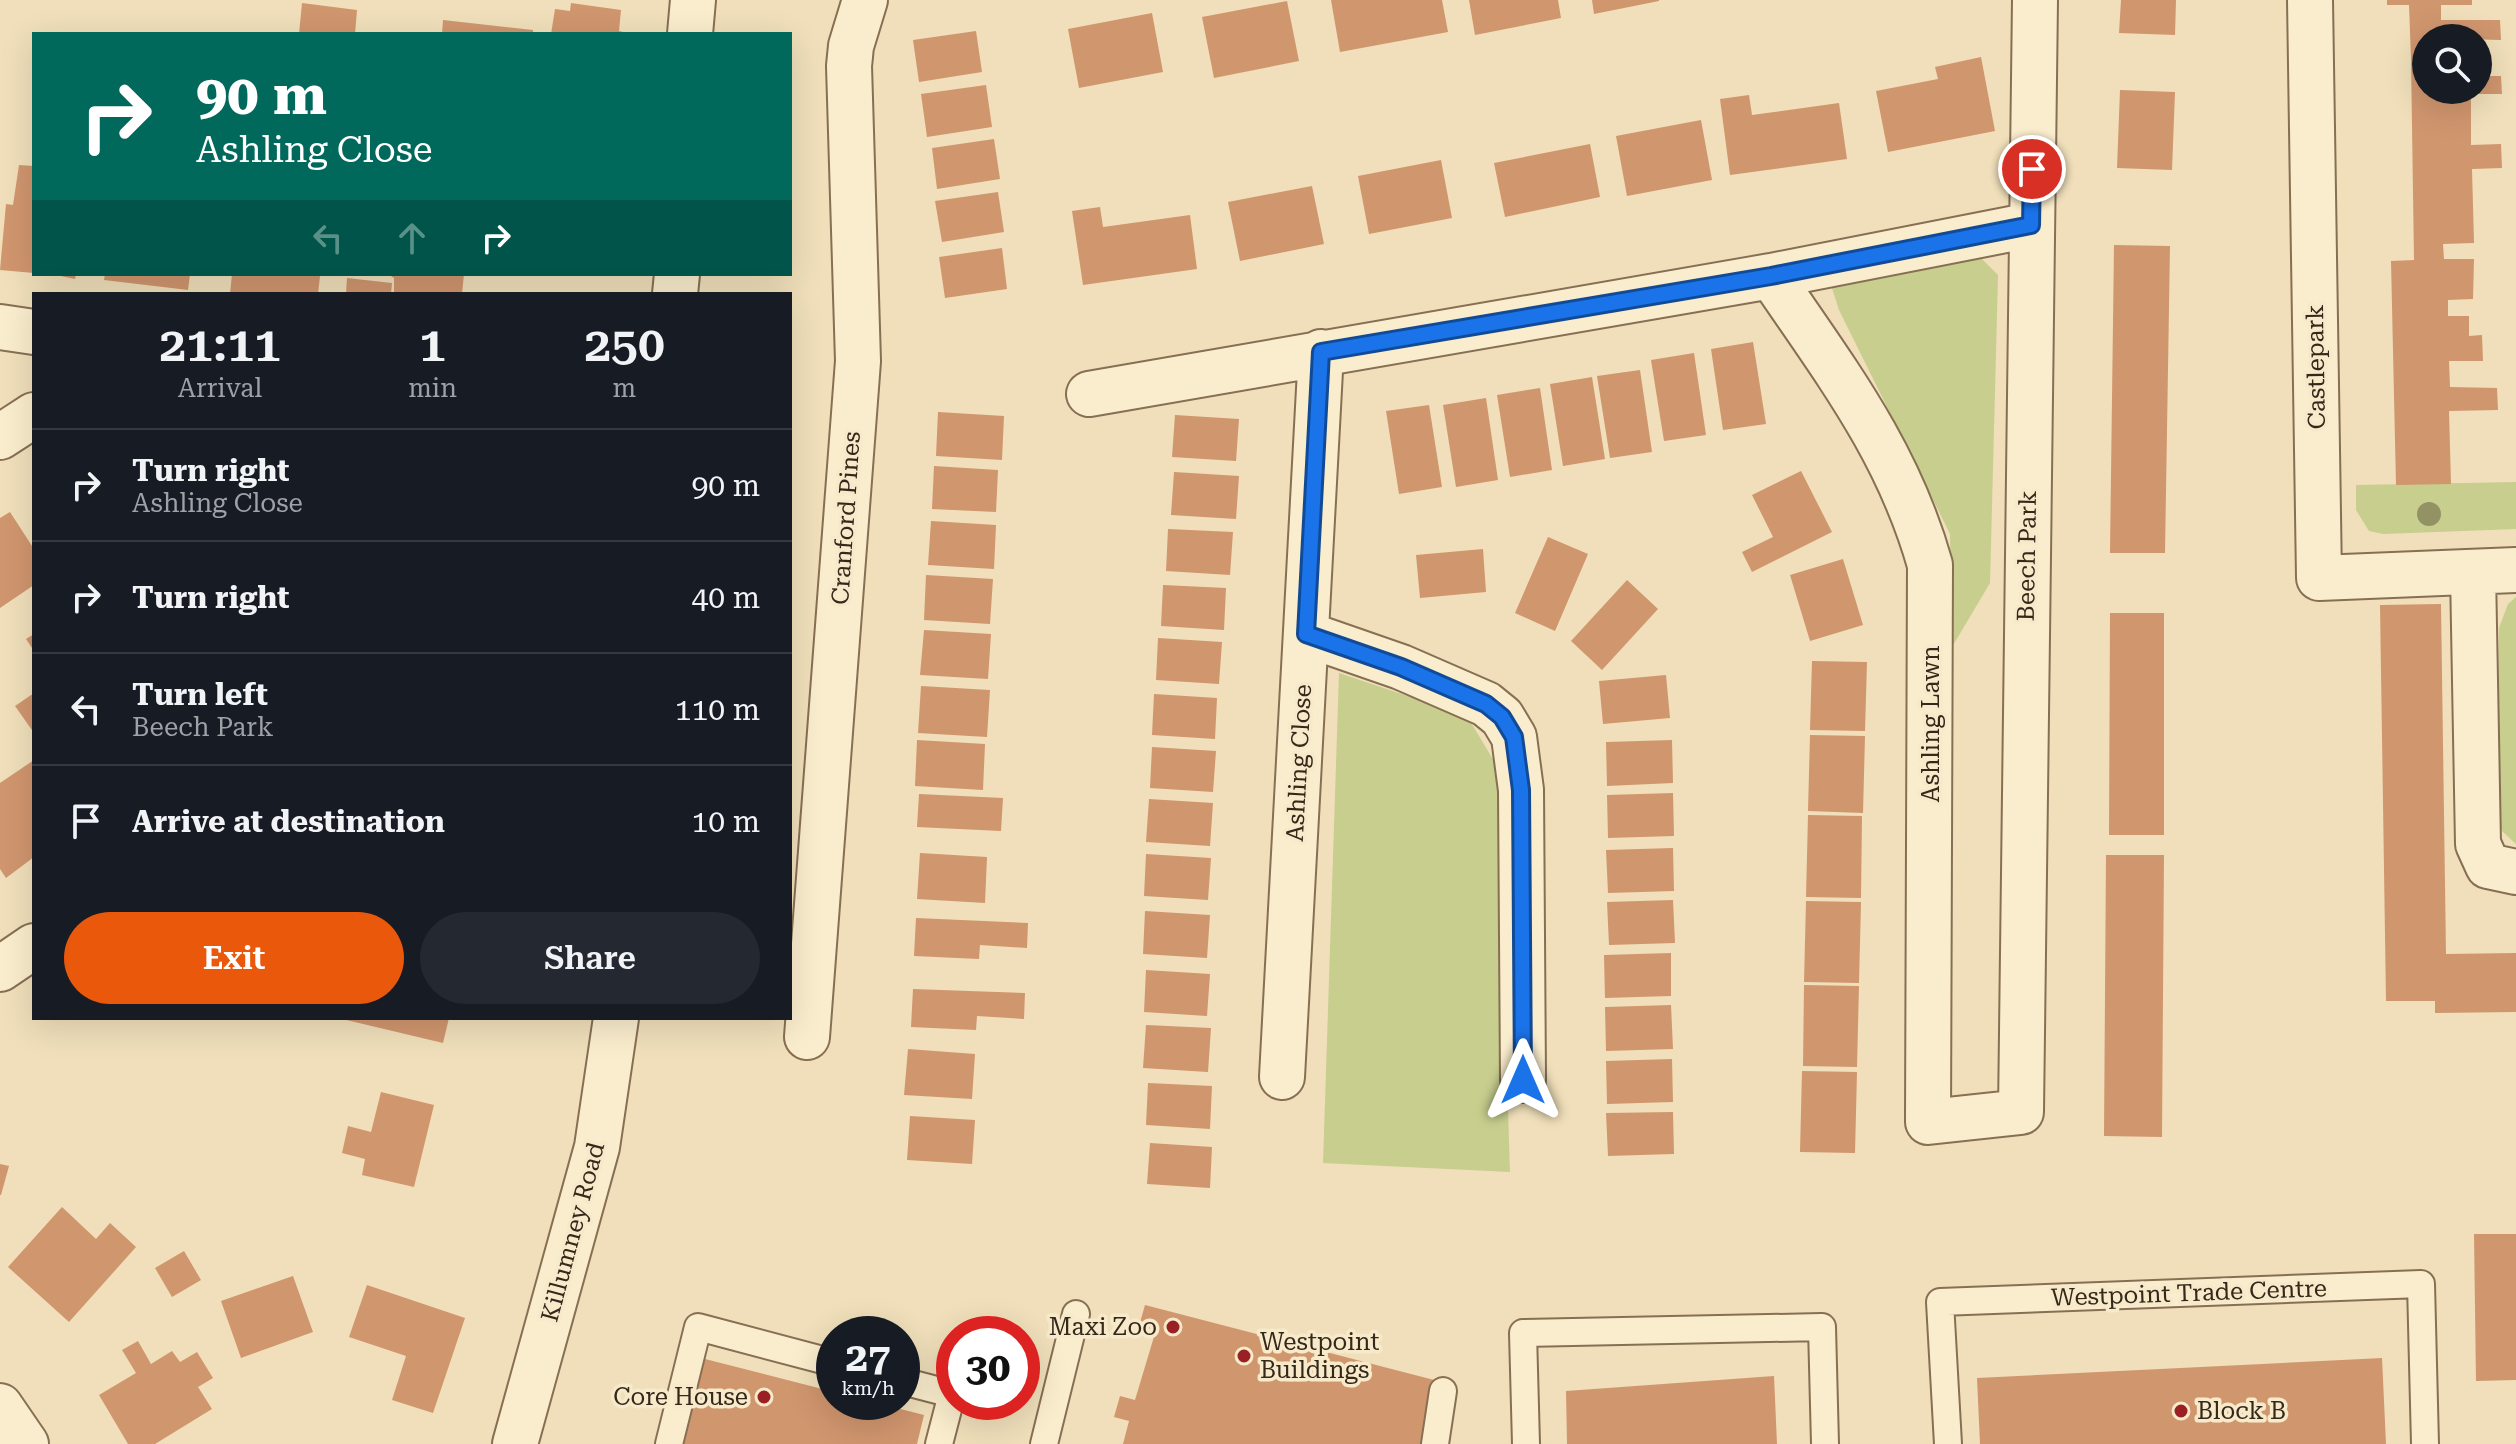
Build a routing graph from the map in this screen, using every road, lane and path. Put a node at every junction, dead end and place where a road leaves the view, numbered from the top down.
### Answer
1 (693, 0) edge
2 (865, 0) edge
3 (2035, 0) edge
4 (2310, 0) edge
5 (690, 32) edge
6 (2031, 225) junction
7 (1771, 276) junction
8 (0, 327) edge
9 (32, 332) edge
10 (1321, 352) junction
11 (1089, 394) dead end
12 (32, 416) edge
13 (0, 437) edge
14 (2516, 570) edge
15 (2473, 572) junction
16 (1306, 634) junction
17 (2516, 872) edge
18 (32, 947) edge
19 (0, 969) edge
20 (616, 1020) edge
21 (807, 1037) dead end
22 (1282, 1077) dead end
23 (1523, 1080) dead end
24 (2021, 1112) joint
25 (1076, 1314) dead end
26 (816, 1358) edge
27 (920, 1386) edge
28 (1443, 1391) dead end
29 (0, 1406) edge
30 (26, 1444) edge
31 (515, 1444) edge
32 (669, 1444) edge
33 (939, 1444) edge
34 (1044, 1444) edge
35 (1435, 1444) edge
36 (1526, 1444) edge
37 (1825, 1444) edge
38 (1948, 1444) edge
39 (2425, 1444) edge

1 - 5 street
2 - 21 street, Cranford Pines
3 - 6 street, Beech Park
4 - 15 street, Castlepark
6 - 7 street
6 - 24 street, Beech Park
7 - 10 street
7 - 24 street, Ashling Lawn
8 - 9 street
10 - 11 street
10 - 16 street, Ashling Close
12 - 13 street
14 - 15 street, Castlepark
15 - 17 street
16 - 22 street, Ashling Close
16 - 23 street
18 - 19 street
20 - 31 street, Killumney Road
25 - 34 lane
26 - 32 lane
27 - 33 lane
28 - 35 lane
29 - 30 street
36 - 37 lane
38 - 39 lane, Westpoint Trade Centre

